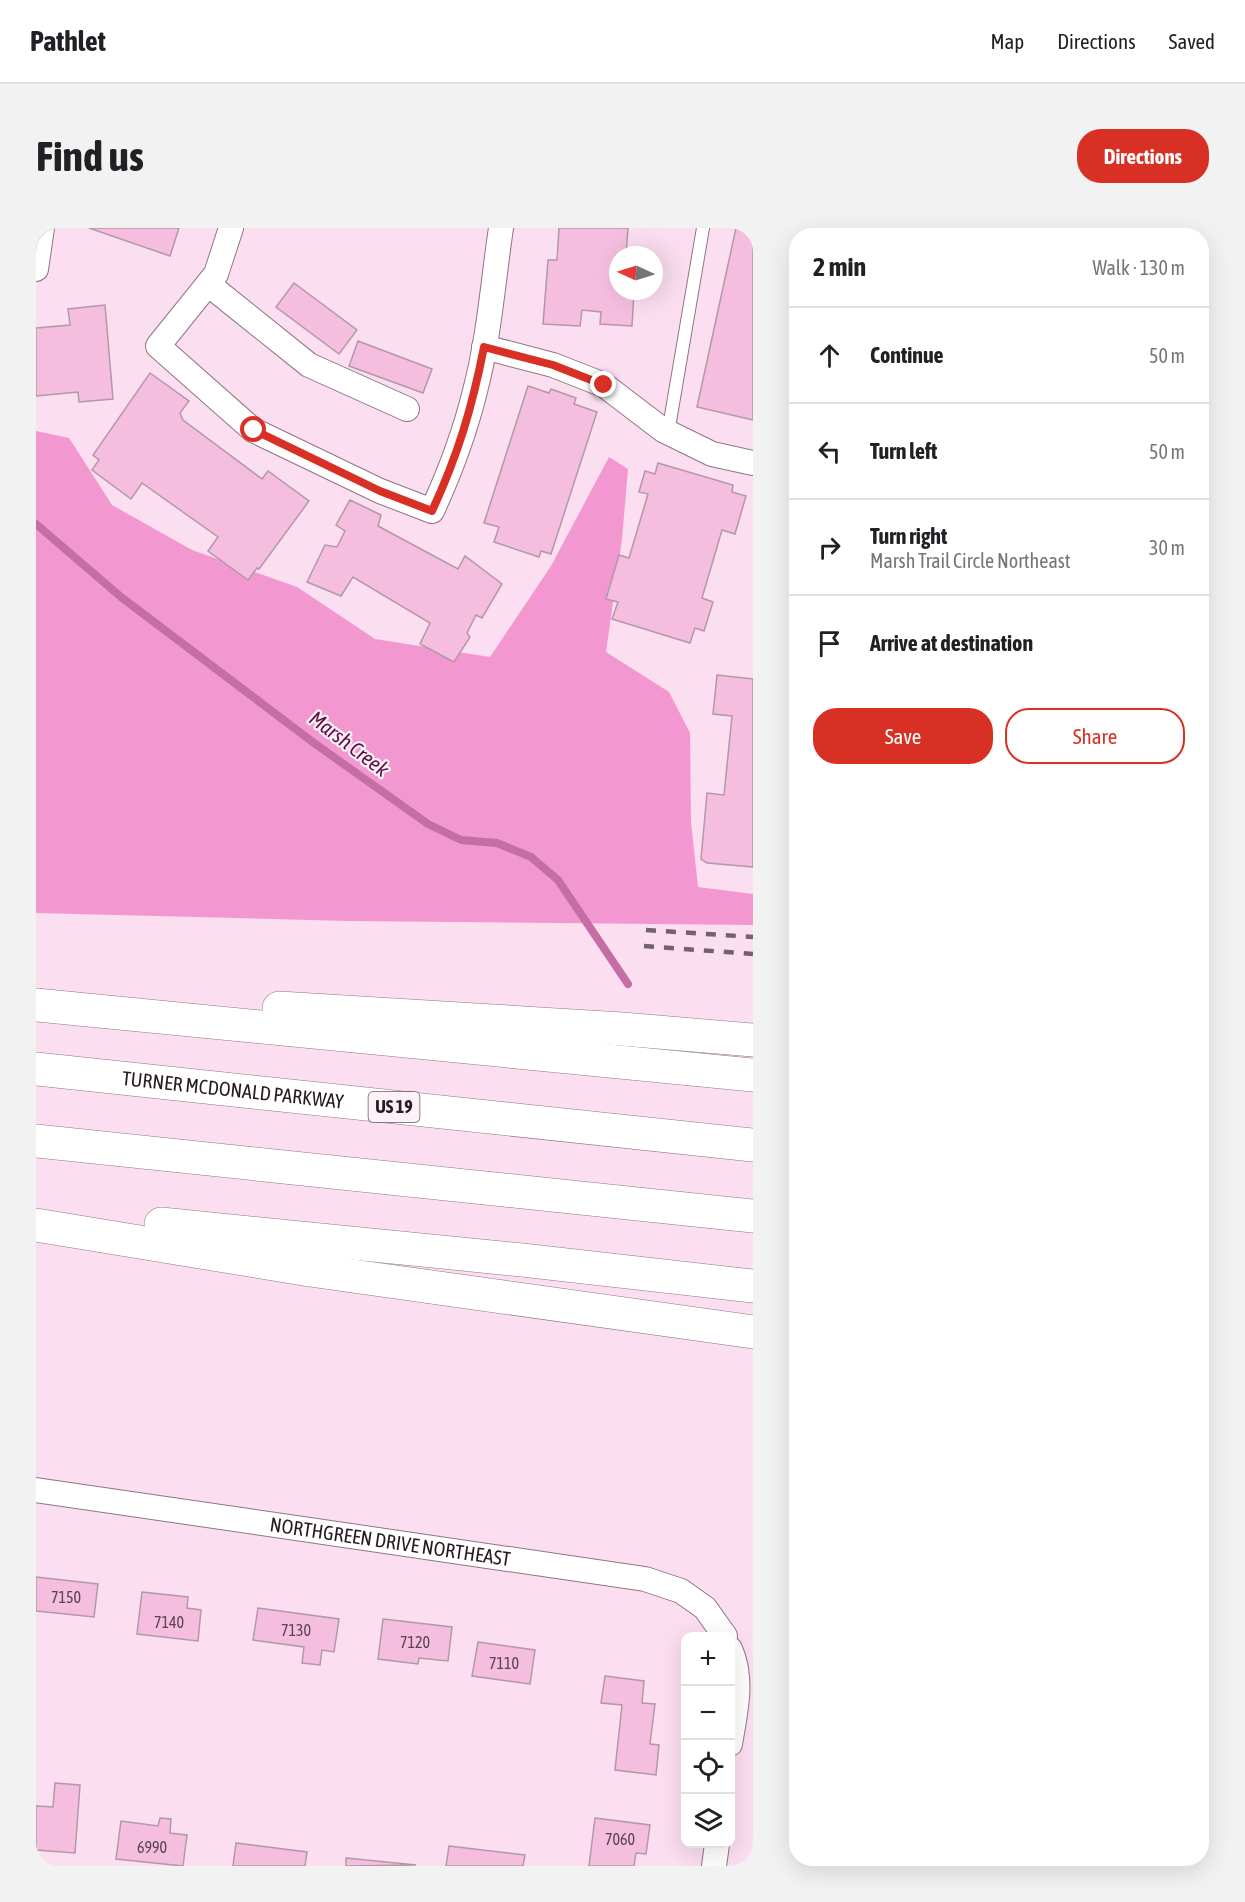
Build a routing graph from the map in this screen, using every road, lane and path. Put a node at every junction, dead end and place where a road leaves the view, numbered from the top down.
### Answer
1 (42, 228) edge
2 (231, 228) edge
3 (501, 228) edge
4 (703, 228) edge
5 (36, 269) edge
6 (208, 284) junction
7 (484, 347) junction
8 (407, 409) dead end
9 (668, 433) junction
10 (753, 463) edge
11 (36, 1005) edge
12 (136, 1015) junction
13 (753, 1040) edge
14 (36, 1069) edge
15 (753, 1075) edge
16 (36, 1141) edge
17 (753, 1145) edge
18 (36, 1212) edge
19 (753, 1216) edge
20 (36, 1225) edge
21 (753, 1286) edge
22 (753, 1332) edge
23 (36, 1490) edge
24 (722, 1632) edge
25 (735, 1663) edge
26 (731, 1740) edge
27 (716, 1848) edge
28 (714, 1866) edge

1 - 5 street
2 - 6 street
3 - 7 street
4 - 9 lane
6 - 7 street
6 - 8 street
7 - 9 street
9 - 10 street
11 - 12 highway
12 - 13 highway
12 - 15 highway
14 - 17 highway, TURNER MCDONALD PARKWAY / US 19
16 - 19 highway
18 - 21 highway
20 - 22 highway
23 - 24 street, NORTHGREEN DRIVE NORTHEAST
25 - 26 street
27 - 28 street

